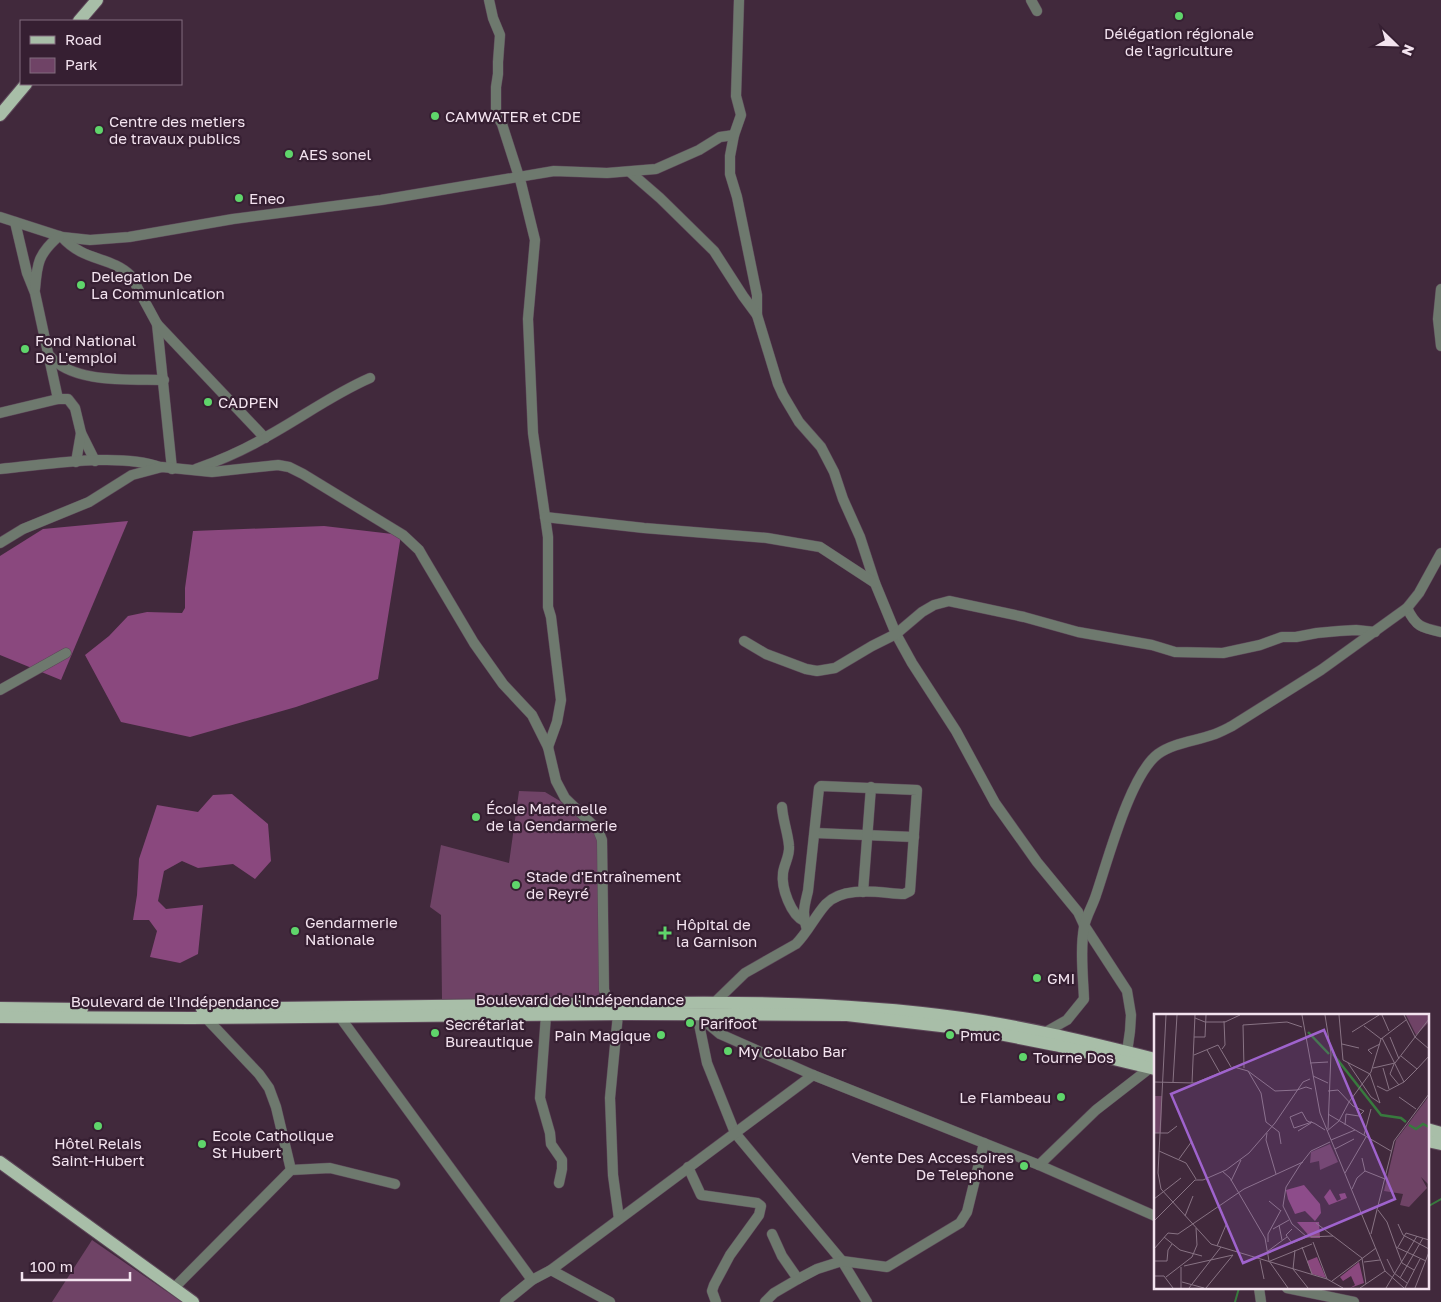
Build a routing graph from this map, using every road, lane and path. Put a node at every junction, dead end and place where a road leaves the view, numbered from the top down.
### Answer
1 (97, 0) edge
2 (489, 0) edge
3 (739, 0) edge
4 (1031, 0) edge
5 (1037, 11) dead end
6 (80, 20) edge
7 (25, 85) edge
8 (0, 115) edge
9 (734, 135) junction
10 (630, 172) junction
11 (518, 177) junction
12 (0, 217) edge
13 (15, 222) junction
14 (60, 237) junction
15 (1441, 289) edge
16 (35, 293) junction
17 (757, 315) junction
18 (157, 324) junction
19 (1441, 346) edge
20 (48, 354) junction
21 (370, 378) dead end
22 (164, 380) junction
23 (58, 399) junction
24 (0, 413) edge
25 (81, 433) junction
26 (265, 438) junction
27 (95, 461) junction
28 (76, 462) junction
29 (167, 468) junction
30 (0, 469) edge
31 (191, 471) junction
32 (545, 517) junction
33 (0, 543) edge
34 (1441, 553) edge
35 (875, 583) junction
36 (1407, 608) junction
37 (1376, 632) junction
38 (1441, 632) edge
39 (896, 634) junction
40 (744, 641) dead end
41 (66, 653) dead end
42 (0, 690) edge
43 (548, 747) junction
44 (871, 787) junction
45 (782, 807) dead end
46 (815, 834) junction
47 (867, 836) junction
48 (914, 837) junction
49 (863, 892) junction
50 (1084, 925) junction
51 (806, 926) junction
52 (714, 1003) junction
53 (609, 1004) junction
54 (0, 1008) edge
55 (618, 1014) junction
56 (699, 1014) junction
57 (546, 1015) junction
58 (0, 1017) edge
59 (206, 1018) junction
60 (340, 1018) junction
61 (1044, 1033) junction
62 (1127, 1052) junction
63 (1153, 1065) edge
64 (813, 1075) junction
65 (1428, 1129) edge
66 (1441, 1133) edge
67 (734, 1134) junction
68 (1428, 1140) edge
69 (984, 1143) junction
70 (1441, 1144) edge
71 (0, 1162) edge
72 (1039, 1165) junction
73 (688, 1167) junction
74 (291, 1170) junction
75 (559, 1183) dead end
76 (395, 1184) dead end
77 (1154, 1216) edge
78 (619, 1219) junction
79 (772, 1234) dead end
80 (842, 1261) junction
81 (551, 1270) junction
82 (798, 1279) junction
83 (532, 1280) junction
84 (174, 1288) junction
85 (1297, 1290) edge
86 (193, 1302) edge
87 (504, 1302) edge
88 (610, 1302) edge
89 (716, 1302) edge
90 (765, 1302) edge
91 (867, 1302) edge
92 (1354, 1302) edge

1 - 6 main road
2 - 11 street
3 - 9 street
4 - 5 street
7 - 8 main road
9 - 10 street
9 - 17 street
10 - 11 street
10 - 17 street
11 - 14 street
11 - 32 street
12 - 13 street
13 - 14 street
13 - 16 street
14 - 16 street
14 - 18 street
15 - 19 street
16 - 20 street
17 - 35 street
18 - 22 street
18 - 26 street
20 - 22 street
20 - 23 street
21 - 26 street
22 - 29 street
23 - 24 street
23 - 25 street
25 - 27 street
25 - 28 street
26 - 31 street
27 - 28 street
27 - 29 street
28 - 30 street
29 - 31 street
29 - 33 street
31 - 43 street
32 - 35 street
32 - 43 street
34 - 36 street
35 - 39 street
36 - 37 street
36 - 38 street
37 - 39 street
37 - 50 street
39 - 40 street
39 - 50 street
41 - 42 street
43 - 53 street
44 - 46 street
44 - 47 street
44 - 48 street
45 - 51 street
46 - 47 street
46 - 51 street
47 - 48 street
47 - 49 street
48 - 49 street
49 - 51 street
50 - 61 street
50 - 62 street
51 - 52 street
52 - 53 main road, Boulevard de l'Indépendance
52 - 61 main road, Boulevard de l'Indépendance
53 - 54 main road, Boulevard de l'Indépendance
55 - 56 main road, Boulevard de l'Indépendance
55 - 57 main road, Boulevard de l'Indépendance
55 - 78 street
56 - 63 main road, Boulevard de l'Indépendance
56 - 64 street
56 - 67 street
57 - 60 main road, Boulevard de l'Indépendance
57 - 75 street
58 - 59 main road, Boulevard de l'Indépendance
59 - 60 main road, Boulevard de l'Indépendance
59 - 74 street
60 - 83 street
61 - 62 main road, Boulevard de l'Indépendance
62 - 63 main road, Boulevard de l'Indépendance
63 - 72 street
64 - 67 street
64 - 69 street
65 - 66 main road
67 - 73 street
67 - 80 street
68 - 70 main road
69 - 72 street
69 - 80 street
71 - 84 main road
72 - 77 street
73 - 78 street
73 - 89 street
74 - 76 street
74 - 84 street
78 - 81 street
79 - 82 street
80 - 82 street
80 - 91 street
81 - 83 street
81 - 88 street
82 - 90 street
83 - 87 street
84 - 86 main road
85 - 92 street

